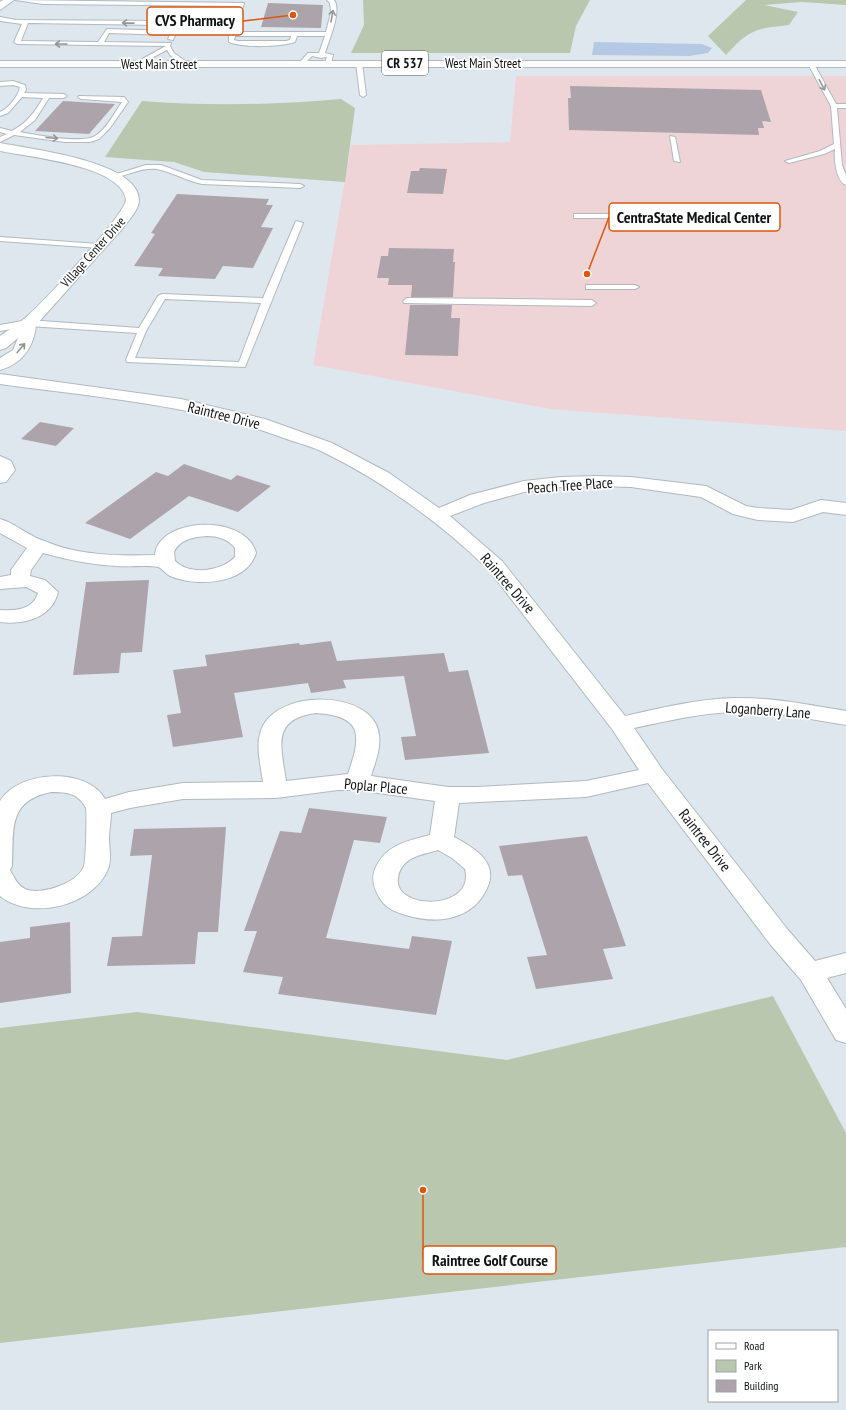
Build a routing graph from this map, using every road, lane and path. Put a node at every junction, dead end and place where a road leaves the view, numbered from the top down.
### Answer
1 (9, 0) edge
2 (18, 0) edge
3 (330, 0) edge
4 (242, 2) edge
5 (0, 7) edge
6 (0, 19) edge
7 (18, 22) junction
8 (174, 33) junction
9 (232, 34) junction
10 (294, 34) junction
11 (329, 34) junction
12 (100, 43) junction
13 (168, 46) junction
14 (324, 60) junction
15 (359, 63) junction
16 (0, 64) edge
17 (45, 64) junction
18 (136, 64) junction
19 (185, 64) junction
20 (811, 64) junction
21 (846, 64) edge
22 (0, 70) edge
23 (0, 84) edge
24 (20, 95) junction
25 (363, 95) dead end
26 (47, 96) junction
27 (64, 96) dead end
28 (81, 97) dead end
29 (834, 106) junction
30 (846, 106) edge
31 (0, 114) edge
32 (0, 130) edge
33 (13, 134) junction
34 (672, 137) dead end
35 (0, 140) edge
36 (838, 145) junction
37 (0, 147) edge
38 (838, 156) junction
39 (846, 159) edge
40 (678, 160) dead end
41 (789, 160) dead end
42 (114, 176) junction
43 (846, 183) edge
44 (300, 186) dead end
45 (577, 216) dead end
46 (620, 216) dead end
47 (299, 223) dead end
48 (0, 238) edge
49 (99, 246) junction
50 (635, 286) dead end
51 (589, 287) dead end
52 (266, 301) junction
53 (408, 301) dead end
54 (592, 303) dead end
55 (28, 324) junction
56 (0, 328) edge
57 (142, 331) junction
58 (0, 345) edge
59 (0, 365) edge
60 (0, 379) edge
61 (0, 461) edge
62 (0, 478) edge
63 (846, 509) edge
64 (437, 515) junction
65 (0, 525) edge
66 (39, 545) junction
67 (164, 561) dead end
68 (20, 580) junction
69 (0, 583) edge
70 (0, 616) edge
71 (846, 718) edge
72 (620, 724) junction
73 (654, 774) junction
74 (357, 782) junction
75 (276, 790) junction
76 (448, 795) junction
77 (98, 809) junction
78 (440, 841) dead end
79 (0, 866) edge
80 (0, 874) edge
81 (846, 963) edge
82 (810, 973) junction
83 (846, 1032) edge

1 - 5 street
2 - 4 lane
11 -> 3 lane
4 - 9 lane
6 - 7 lane
8 -> 7 lane
12 -> 7 lane
8 - 12 lane
8 - 13 lane
9 - 10 lane
9 - 10 lane
10 - 11 lane
11 - 14 lane
12 - 13 lane
13 - 18 lane
13 - 19 lane
14 - 15 street, West Main Street / CR 537
14 - 19 street, West Main Street / CR 537
15 - 20 street, West Main Street / CR 537
15 - 25 lane
16 - 17 street, West Main Street / CR 537
17 - 18 street, West Main Street / CR 537
17 - 22 street
18 - 19 street, West Main Street / CR 537
20 - 21 street, West Main Street / CR 537
20 -> 29 lane
23 - 24 lane
24 - 26 lane
24 - 31 lane
26 - 27 lane
26 - 33 lane
33 -> 28 lane
29 - 30 lane
29 - 36 lane
32 - 33 lane
33 - 35 lane
34 - 40 lane
36 - 38 lane
36 - 41 lane
37 - 42 street, Village Center Drive
38 - 39 lane
38 - 43 lane
42 - 44 lane
42 - 49 street, Village Center Drive
45 - 46 lane
47 - 52 lane
48 - 49 lane
49 - 55 street, Village Center Drive
50 - 51 lane
52 - 57 lane
52 - 57 lane
53 - 54 lane
55 - 56 lane
55 - 57 lane
55 - 58 street, Village Center Drive
59 -> 55 street
60 - 64 street, Raintree Drive
61 - 62 street
63 - 64 street, Peach Tree Place
64 - 72 street, Raintree Drive
65 - 66 street
66 - 67 street
66 - 68 street
68 - 69 street
68 - 70 street
71 - 72 street, Loganberry Lane
72 - 73 street, Raintree Drive
73 - 76 street, Poplar Place
73 - 82 street, Raintree Drive
74 - 75 street, Poplar Place
74 - 75 street
74 - 76 street, Poplar Place
75 - 77 street, Poplar Place
76 - 78 street
77 - 79 street
77 - 80 street
81 - 82 street
82 - 83 street, Raintree Drive

